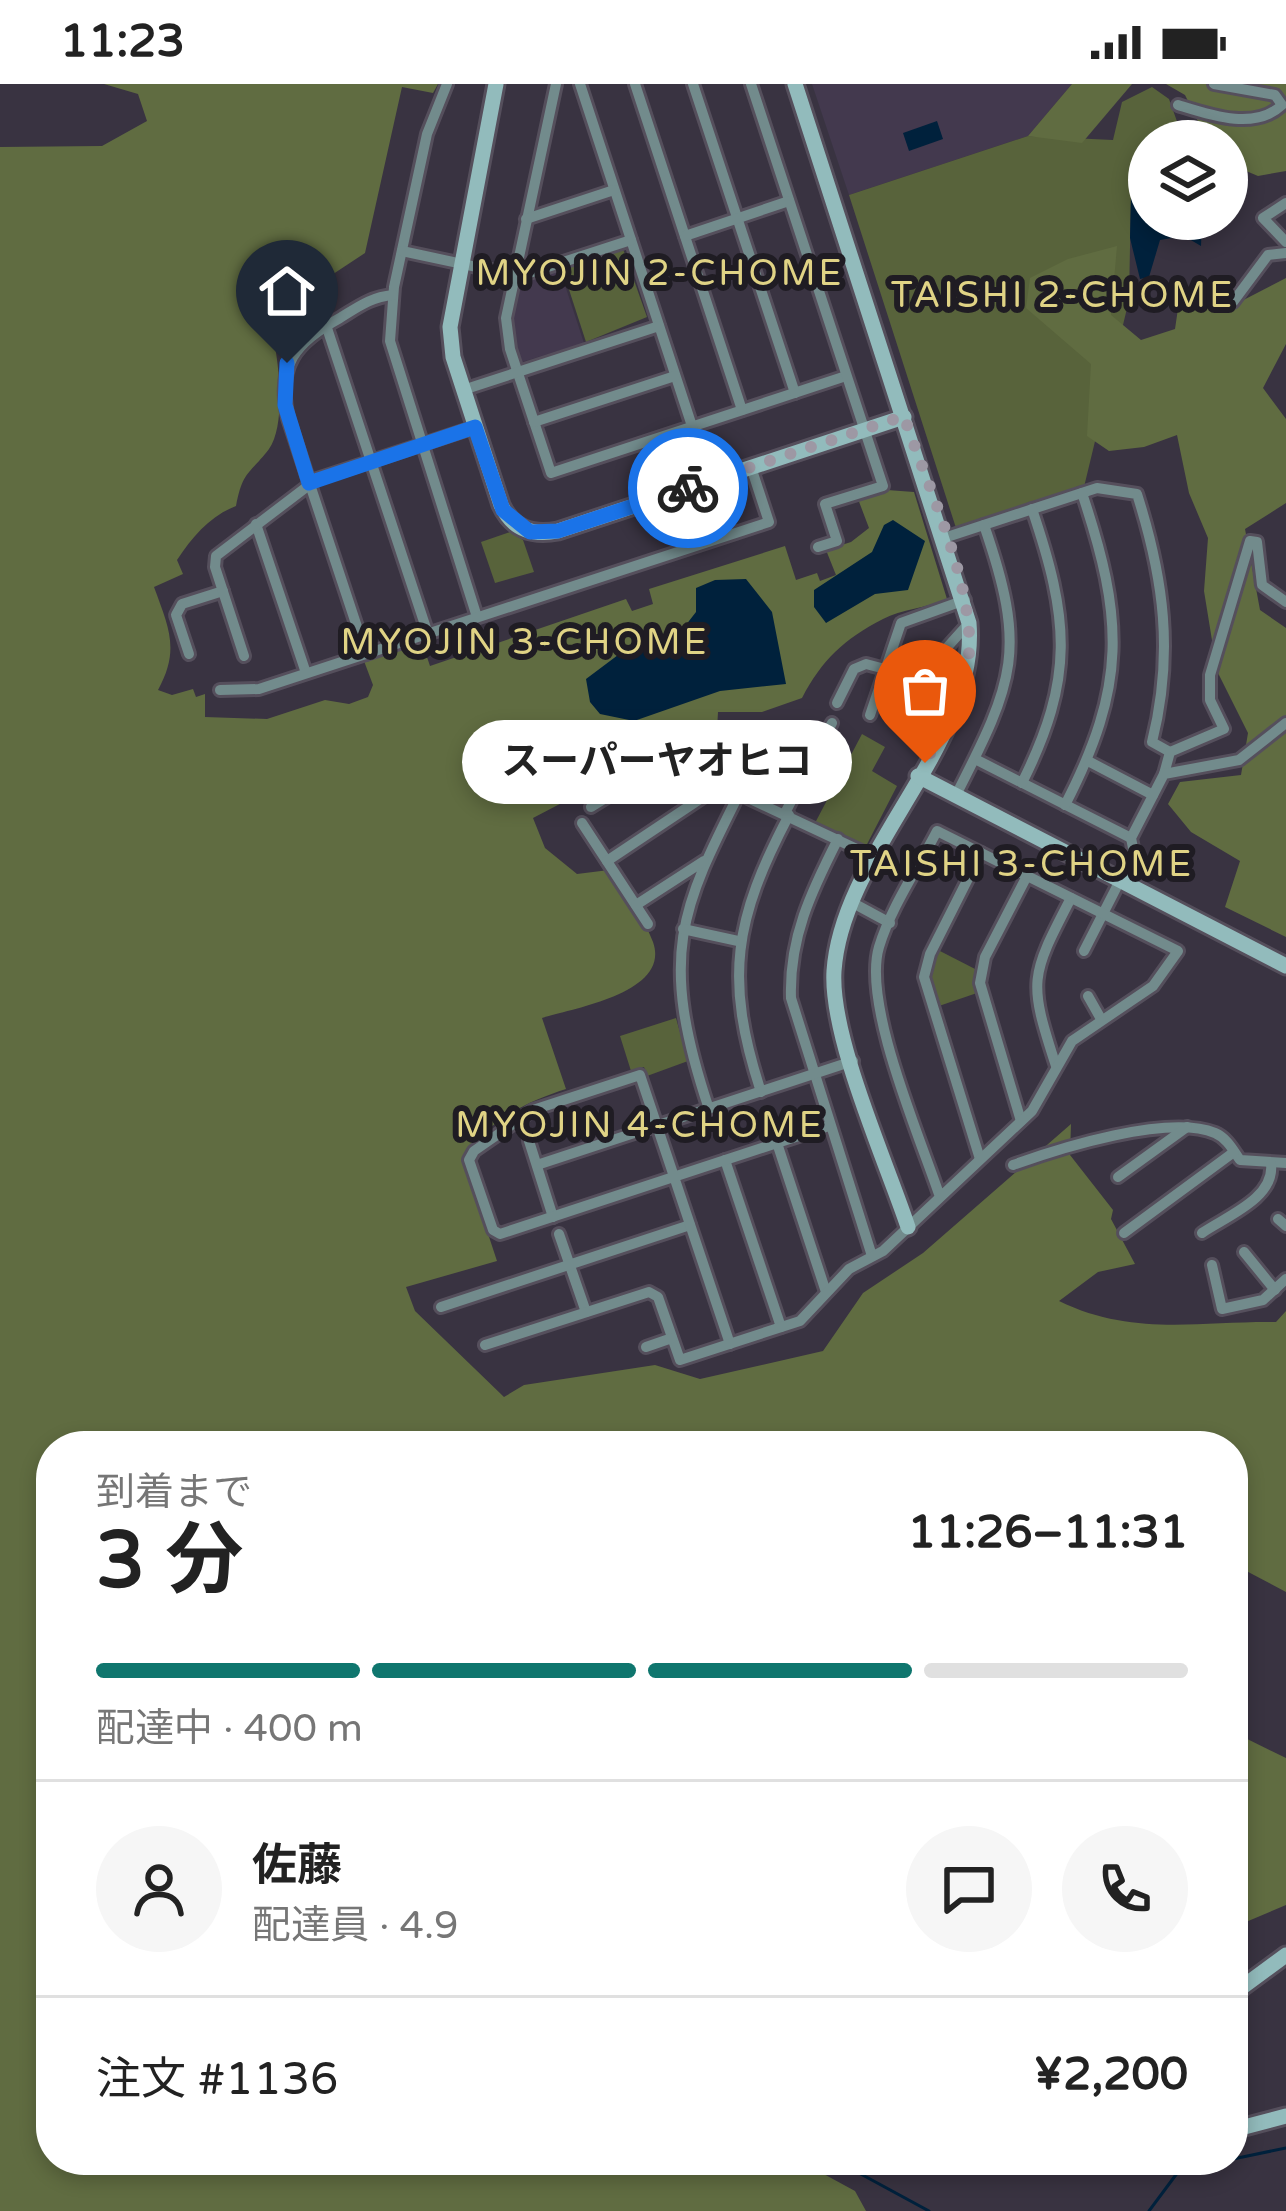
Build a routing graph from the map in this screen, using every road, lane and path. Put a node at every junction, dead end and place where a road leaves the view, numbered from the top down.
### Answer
1 (447, 84) edge
2 (496, 84) edge
3 (556, 84) edge
4 (580, 84) edge
5 (635, 84) edge
6 (693, 84) edge
7 (751, 84) edge
8 (795, 84) edge
9 (1214, 84) edge
10 (1178, 105) dead end
11 (614, 190) junction
12 (789, 202) junction
13 (1286, 203) edge
14 (526, 219) junction
15 (737, 219) junction
16 (685, 236) junction
17 (631, 240) junction
18 (1286, 242) edge
19 (402, 251) junction
20 (1286, 254) edge
21 (458, 263) junction
22 (514, 277) junction
23 (393, 295) junction
24 (1233, 302) dead end
25 (326, 325) junction
26 (659, 326) junction
27 (518, 372) junction
28 (675, 376) junction
29 (846, 376) junction
30 (463, 390) junction
31 (795, 393) junction
32 (742, 410) junction
33 (904, 416) junction
34 (534, 422) junction
35 (475, 427) junction
36 (692, 427) junction
37 (864, 430) junction
38 (421, 445) junction
39 (370, 461) junction
40 (751, 467) junction
41 (710, 481) junction
42 (309, 483) junction
43 (1082, 493) junction
44 (1033, 509) junction
45 (256, 524) junction
46 (984, 525) junction
47 (944, 538) junction
48 (818, 547) dead end
49 (223, 591) junction
50 (965, 600) junction
51 (1286, 602) edge
52 (477, 617) junction
53 (969, 623) junction
54 (428, 634) junction
55 (944, 650) junction
56 (189, 653) dead end
57 (366, 654) junction
58 (244, 656) dead end
59 (968, 658) junction
60 (885, 669) junction
61 (306, 674) junction
62 (220, 690) dead end
63 (837, 704) dead end
64 (870, 715) dead end
65 (948, 718) junction
66 (832, 722) dead end
67 (1286, 723) edge
68 (1170, 752) junction
69 (975, 759) junction
70 (1088, 760) junction
71 (1164, 774) junction
72 (918, 776) junction
73 (1022, 783) junction
74 (741, 791) junction
75 (956, 795) junction
76 (1153, 796) junction
77 (1065, 805) junction
78 (591, 807) dead end
79 (787, 814) junction
80 (582, 823) dead end
81 (1131, 838) junction
82 (838, 839) junction
83 (981, 853) junction
84 (876, 858) junction
85 (607, 861) junction
86 (705, 861) junction
87 (1027, 876) junction
88 (1120, 880) junction
89 (1071, 898) junction
90 (853, 903) junction
91 (636, 905) junction
92 (1103, 914) junction
93 (890, 922) junction
94 (648, 924) dead end
95 (683, 929) junction
96 (738, 941) junction
97 (1084, 951) dead end
98 (1286, 966) edge
99 (1088, 996) dead end
100 (1101, 1019) junction
101 (853, 1061) junction
102 (1056, 1066) junction
103 (812, 1075) junction
104 (760, 1092) junction
105 (709, 1109) junction
106 (1021, 1120) junction
107 (657, 1126) junction
108 (829, 1126) junction
109 (1187, 1127) junction
110 (529, 1141) dead end
111 (777, 1143) junction
112 (1234, 1152) junction
113 (980, 1159) junction
114 (725, 1160) junction
115 (1286, 1162) edge
116 (1271, 1164) junction
117 (537, 1165) junction
118 (1013, 1166) dead end
119 (674, 1177) junction
120 (1118, 1177) dead end
121 (940, 1197) junction
122 (554, 1217) junction
123 (690, 1225) junction
124 (908, 1227) junction
125 (1124, 1233) dead end
126 (1202, 1233) dead end
127 (559, 1234) dead end
128 (1244, 1252) dead end
129 (872, 1256) junction
130 (569, 1264) junction
131 (1211, 1265) dead end
132 (1286, 1279) edge
133 (1275, 1290) junction
134 (826, 1292) junction
135 (441, 1306) dead end
136 (586, 1312) junction
137 (781, 1327) junction
138 (672, 1338) junction
139 (730, 1344) junction
140 (485, 1345) dead end
141 (646, 1347) dead end
142 (1286, 1955) edge
143 (1248, 1983) edge
144 (1286, 2116) edge
145 (1248, 2126) edge

1 - 19 street
2 - 21 street
3 - 14 street
4 - 11 street
5 - 16 street
6 - 15 street
7 - 12 street
8 - 33 street
9 - 10 street
11 - 14 street
11 - 17 street
12 - 15 street
12 - 29 street
13 - 18 street
14 - 22 street
15 - 16 street
15 - 31 street
16 - 32 street
17 - 22 street
17 - 26 street
19 - 21 street
19 - 23 street
20 - 24 street
21 - 22 street
21 - 30 street
22 - 27 street
23 - 25 street
23 - 38 street
25 - 39 street
25 - 42 street
26 - 27 street
26 - 28 street
27 - 30 street
27 - 34 street
28 - 34 street
28 - 36 street
29 - 31 street
29 - 37 street
30 - 35 street
31 - 32 street
32 - 36 street
33 - 37 street
33 - 47 street
34 - 36 street
35 - 38 street
35 - 41 street
36 - 41 street
37 - 40 street
37 - 48 street
38 - 39 street
38 - 52 street
39 - 42 street
39 - 54 street
40 - 41 street
40 - 52 street
42 - 45 street
42 - 57 street
43 - 44 street
43 - 68 street
43 - 70 street
44 - 46 street
44 - 73 street
45 - 49 street
45 - 61 street
46 - 47 street
46 - 69 street
47 - 50 street
49 - 56 street
49 - 58 street
50 - 53 street
50 - 60 street
51 - 68 street
52 - 54 street
53 - 55 street
53 - 59 street
54 - 57 street
55 - 59 street
55 - 65 street
57 - 61 street
59 - 65 street
60 - 63 street
60 - 64 street
61 - 62 street
65 - 72 street
66 - 79 street
67 - 71 street
68 - 71 street
69 - 73 street
69 - 75 street
70 - 76 street
70 - 77 street
71 - 76 street
72 - 75 street
72 - 84 street
73 - 77 street
74 - 78 street
74 - 79 street
74 - 85 street
74 - 86 street
75 - 88 street
76 - 81 street
77 - 81 street
79 - 82 street
79 - 96 street
80 - 85 street
81 - 88 street
82 - 84 street
82 - 103 street
83 - 87 street
83 - 93 street
83 - 113 street
84 - 90 street
85 - 91 street
86 - 91 street
86 - 95 street
87 - 89 street
87 - 106 street
88 - 92 street
88 - 98 street
89 - 92 street
89 - 102 street
90 - 93 street
90 - 101 street
91 - 94 street
92 - 97 street
92 - 100 street
93 - 121 street
95 - 96 street
95 - 105 street
96 - 104 street
99 - 100 street
100 - 102 street
101 - 103 street
101 - 124 street
102 - 106 street
103 - 104 street
103 - 108 street
104 - 105 street
105 - 107 street
106 - 113 street
107 - 117 street
107 - 119 street
107 - 122 street
108 - 111 street
108 - 129 street
109 - 112 street
109 - 118 street
109 - 120 street
110 - 117 street
111 - 114 street
111 - 134 street
112 - 116 street
112 - 125 street
113 - 121 street
114 - 119 street
114 - 137 street
115 - 116 street
116 - 126 street
117 - 122 street
119 - 122 street
119 - 123 street
121 - 124 street
123 - 130 street
123 - 139 street
124 - 129 street
127 - 130 street
128 - 133 street
129 - 134 street
130 - 135 street
130 - 136 street
131 - 133 street
132 - 133 street
134 - 137 street
136 - 138 street
136 - 140 street
137 - 139 street
138 - 139 street
138 - 141 street
142 - 143 street
144 - 145 street

